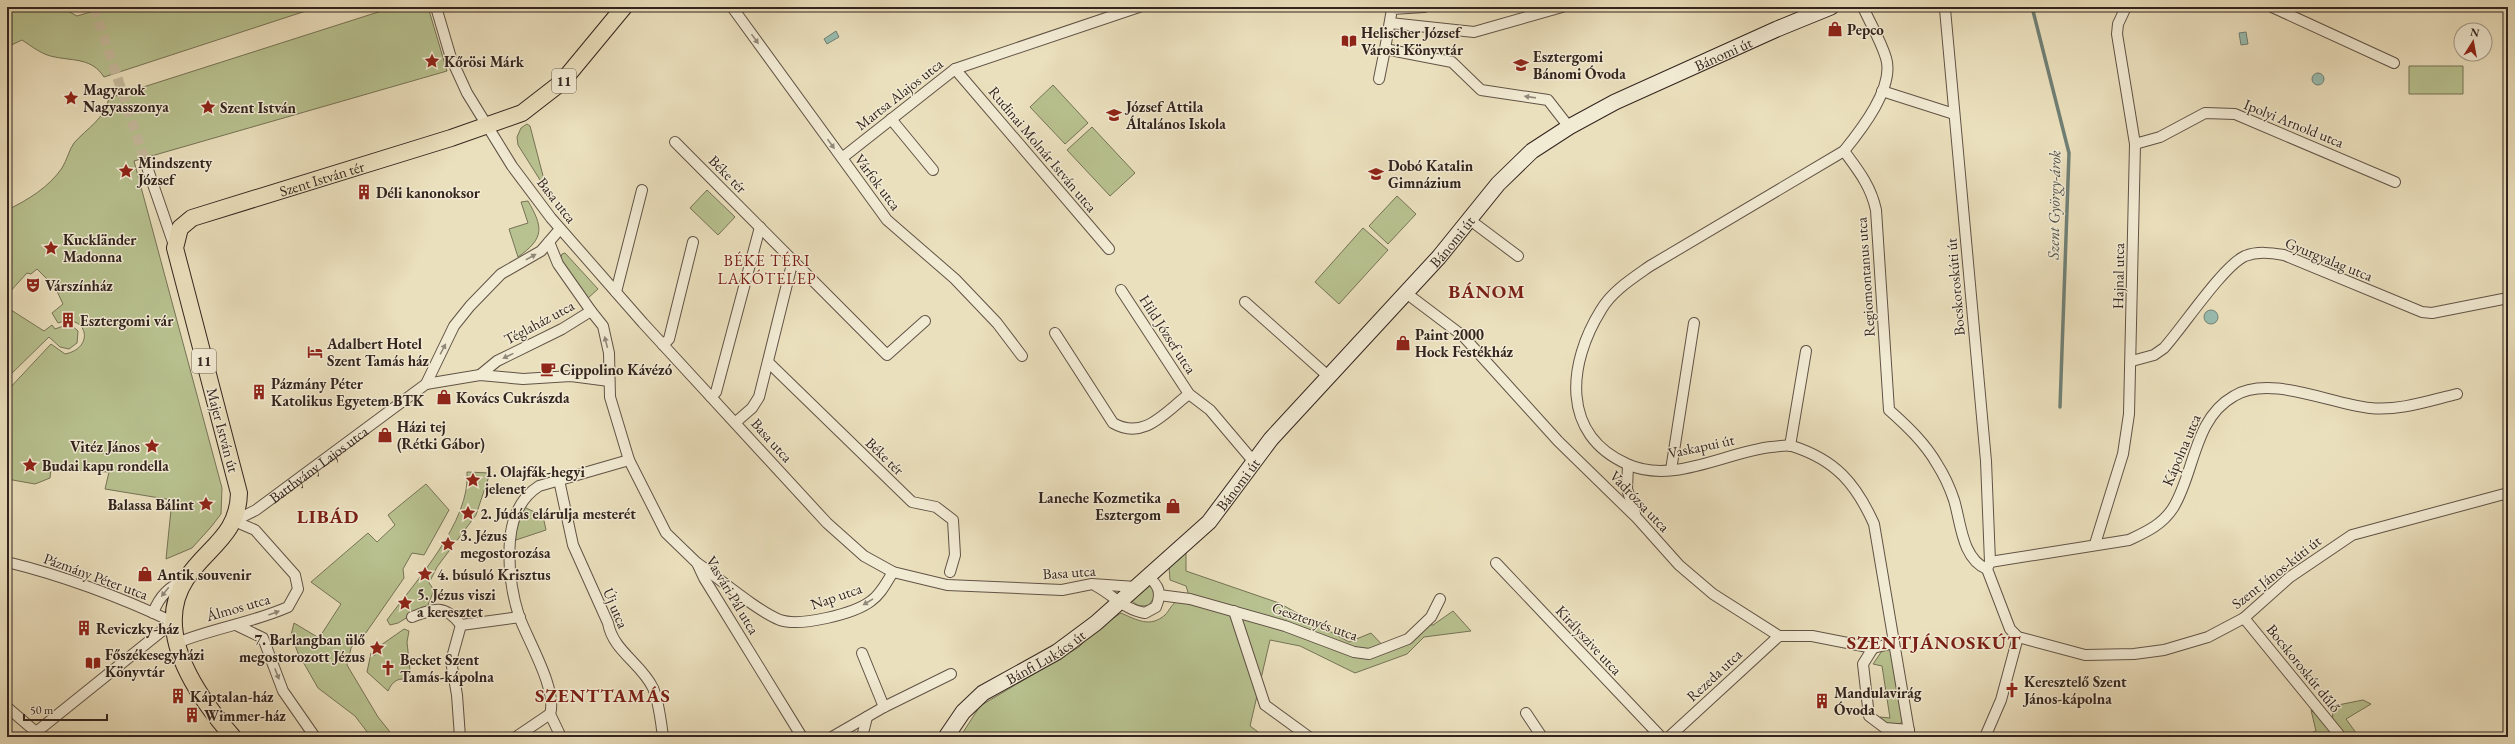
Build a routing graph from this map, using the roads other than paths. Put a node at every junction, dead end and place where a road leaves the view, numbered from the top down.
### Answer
1 (436, 7) edge
2 (624, 7) edge
3 (732, 7) edge
4 (1139, 7) edge
5 (1424, 7) edge
6 (1562, 7) edge
7 (1831, 7) edge
8 (1863, 7) edge
9 (2126, 7) edge
10 (2272, 7) edge
11 (1945, 9) dead end
12 (1390, 23) junction
13 (1385, 49) junction
14 (2394, 62) dead end
15 (955, 69) junction
16 (1379, 79) dead end
17 (1882, 91) junction
18 (1954, 114) junction
19 (891, 119) junction
20 (486, 126) junction
21 (1569, 127) junction
22 (675, 142) dead end
23 (2135, 144) junction
24 (1844, 151) junction
25 (842, 158) junction
26 (146, 164) tunnel mouth
27 (934, 170) dead end
28 (2395, 182) dead end
29 (642, 190) dead end
30 (1470, 220) junction
31 (760, 227) junction
32 (560, 229) junction
33 (549, 242) junction
34 (693, 242) dead end
35 (175, 248) junction
36 (1109, 250) dead end
37 (1518, 256) dead end
38 (793, 260) junction
39 (1121, 290) dead end
40 (616, 292) junction
41 (1406, 293) junction
42 (2508, 298) edge
43 (1245, 302) dead end
44 (591, 311) junction
45 (925, 321) dead end
46 (1694, 323) dead end
47 (1055, 333) dead end
48 (663, 345) junction
49 (1806, 351) dead end
50 (1022, 356) dead end
51 (2132, 361) junction
52 (768, 362) junction
53 (480, 376) junction
54 (1328, 376) junction
55 (609, 381) junction
56 (426, 384) junction
57 (1189, 394) junction
58 (2457, 394) dead end
59 (711, 397) junction
60 (736, 422) junction
61 (1790, 446) junction
62 (629, 460) junction
63 (1254, 462) junction
64 (1628, 465) junction
65 (1671, 470) junction
66 (559, 480) junction
67 (2508, 493) edge
68 (1637, 518) junction
69 (234, 521) junction
70 (2095, 544) junction
71 (7, 562) edge
72 (697, 562) junction
73 (1496, 563) dead end
74 (1988, 565) junction
75 (893, 572) junction
76 (950, 572) dead end
77 (1146, 576) junction
78 (186, 579) junction
79 (1092, 584) junction
80 (1136, 587) junction
81 (1159, 595) junction
82 (1440, 599) dead end
83 (1120, 602) junction
84 (1234, 611) junction
85 (153, 613) junction
86 (412, 617) dead end
87 (520, 617) junction
88 (2244, 618) junction
89 (173, 622) junction
90 (461, 625) junction
91 (238, 626) junction
92 (1779, 636) junction
93 (2018, 637) junction
94 (177, 643) junction
95 (1894, 643) junction
96 (1873, 648) junction
97 (862, 653) dead end
98 (951, 674) dead end
99 (884, 707) junction
100 (8, 708) edge
101 (1526, 713) dead end
102 (550, 714) junction
103 (867, 717) junction
104 (36, 733) edge
105 (1910, 734) edge
106 (233, 737) edge
107 (315, 737) edge
108 (460, 737) edge
109 (516, 737) edge
110 (561, 737) edge
111 (663, 737) edge
112 (802, 737) edge
113 (832, 737) edge
114 (862, 737) edge
115 (946, 737) edge
116 (1309, 737) edge
117 (1542, 737) edge
118 (1661, 737) edge
119 (1669, 737) edge
120 (1985, 737) edge
121 (2341, 737) edge

1 - 20 street
2 - 20 main road, Szent István tér / 11
3 -> 25 street, Várfok utca
4 - 15 street, Martsa Alajos utca
5 - 12 street
6 - 12 street
7 - 21 main road, Bánomi út
8 - 17 street, Vaskapui út
9 - 23 street, Hajnal utca
10 - 14 street
11 - 18 street, Bocskoroskúti út
12 - 13 street
13 - 16 street
21 -> 13 street
15 - 19 street, Martsa Alajos utca
15 - 36 street, Rudinai Molnár István utca
17 - 18 street
17 - 24 street, Vaskapui út
18 - 74 street, Bocskoroskúti út
19 - 25 street, Martsa Alajos utca
19 - 27 street
20 - 32 street, Basa utca
20 - 35 main road, Szent István tér / 11
21 - 30 main road, Bánomi út
22 - 31 street, Béke tér
23 - 28 street, Ipolyi Arnold utca
23 - 51 street, Hajnal utca
24 - 64 street, Vaskapui út
24 - 74 street, Regiomontanus utca
25 - 50 street, Várfok utca
26 - 35 street
29 - 40 street
30 - 37 street
30 - 41 main road, Bánomi út
31 - 38 street, Béke tér
31 - 59 street
32 - 33 street, Batthyány Lajos utca
32 - 40 street, Basa utca
33 - 44 street
56 -> 33 street, Batthyány Lajos utca
34 - 48 street
35 - 69 main road, Majer István út / 11
38 - 45 street, Béke tér
38 - 52 street
39 - 57 street, Hild József utca
40 - 48 street, Basa utca
41 - 54 main road, Bánomi út
41 - 68 street, Vadrózsa utca
42 - 51 street, Gyurgyalag utca
43 - 54 street
44 -> 53 street, Téglaház utca
55 -> 44 street, Téglaház utca
46 - 65 street
47 - 57 street, Hild József utca
48 - 59 street, Basa utca
49 - 61 street
51 - 70 street, Hajnal utca
52 - 60 street
52 - 76 street, Béke tér
53 - 55 street
53 - 56 street
54 - 63 main road, Bánomi út
55 - 62 street, Vasvári Pál utca
56 - 69 street, Batthyány Lajos utca
57 - 63 street, Hild József utca
58 - 70 street, Kápolna utca
59 - 60 street, Basa utca
60 - 75 street, Basa utca
61 - 65 street, Vaskapui út
61 - 95 street, Vaskapui út
62 - 66 street
62 - 72 street, Vasvári Pál utca
63 - 77 main road, Bánomi út
64 - 65 street, Vaskapui út
64 - 68 street
66 - 87 street
66 - 111 street, Új utca
67 - 88 street, Szent János-kúti út
68 - 92 street, Vadrózsa utca
69 - 78 main road, Batthyány Lajos utca / 11
91 -> 69 street, Álmos utca
70 - 74 street, Kápolna utca
71 - 85 street, Pázmány Péter utca
75 -> 72 street, Nap utca
72 - 112 street, Vasvári Pál utca
73 - 118 street, Királyszive utca
74 - 93 street
75 - 79 street, Basa utca
77 - 80 main road, Bánfi Lukács út
77 - 81 street
78 -> 85 street
78 - 89 main road, Batthyány Lajos utca / 11
79 - 80 street, Basa utca
79 - 83 street
80 - 83 main road, Bánfi Lukács út
81 - 83 street
81 - 84 street, Gesztenyés utca
82 - 84 street, Gesztenyés utca
83 - 115 main road, Bánfi Lukács út
84 - 116 street
85 - 89 street, Pázmány Péter utca
86 - 90 street
87 - 90 street
87 - 102 street
88 - 93 street, Szent János-kúti út
88 - 121 street, Bocskoroskút dűlő
89 - 94 main road, 11
89 - 104 street
90 - 108 street
91 - 94 street, Álmos utca
91 -> 107 street
92 - 96 street
92 - 119 street, Rezeda utca
93 - 120 street
94 - 106 main road, 11
95 - 96 street
95 - 105 street, Vaskapui út
96 - 105 street
97 - 99 street
98 - 99 street
99 - 103 street
100 - 104 street
101 - 117 street
102 - 109 street
102 - 110 street
103 - 113 street
103 - 114 street

